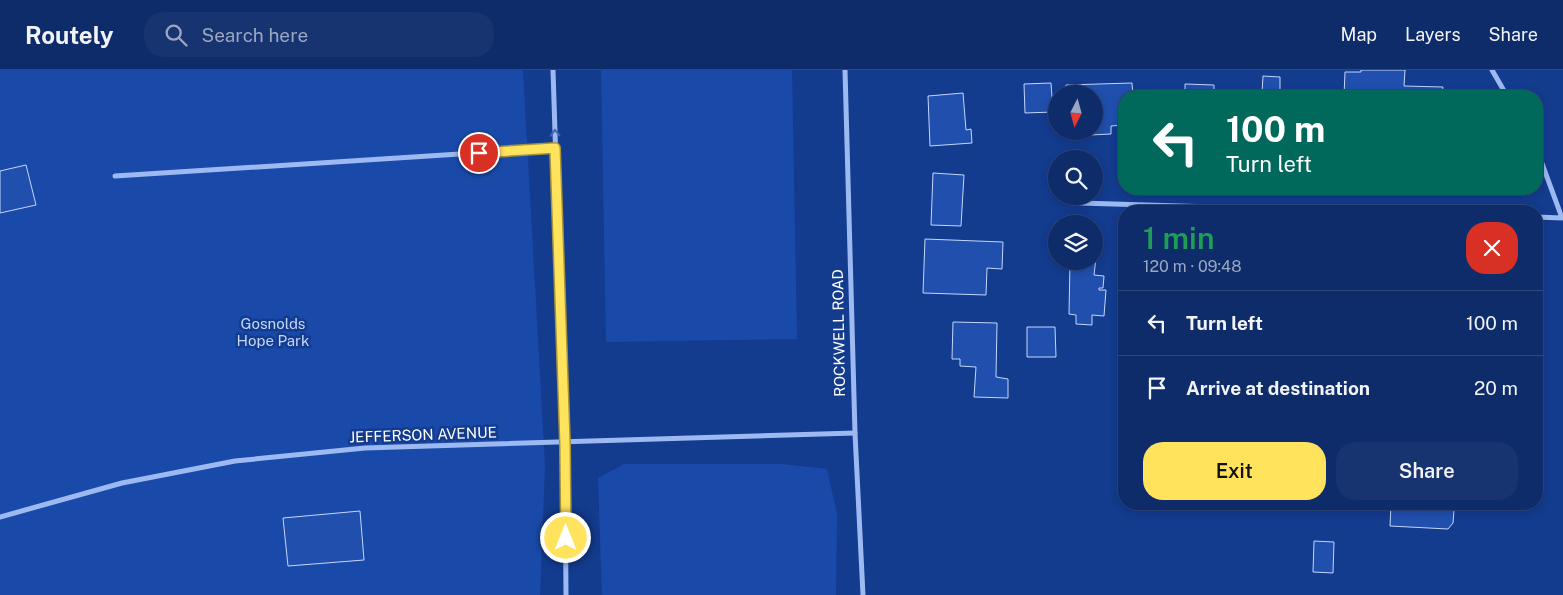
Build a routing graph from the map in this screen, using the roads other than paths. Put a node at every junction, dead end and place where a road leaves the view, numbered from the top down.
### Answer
1 (553, 70) edge
2 (845, 70) edge
3 (1492, 70) edge
4 (1504, 90) edge
5 (555, 148) junction
6 (1543, 166) edge
7 (115, 176) dead end
8 (1103, 204) edge
9 (1148, 205) edge
10 (1543, 217) edge
11 (1562, 218) edge
12 (855, 433) junction
13 (565, 444) junction
14 (0, 517) edge
15 (566, 595) edge
16 (862, 595) edge

5 -> 1 street
2 - 12 street, ROCKWELL ROAD
3 - 4 street
5 - 7 street
5 - 13 street
6 - 11 street
8 - 9 street
10 - 11 street
12 - 13 street, JEFFERSON AVENUE
12 - 16 street, ROCKWELL ROAD
13 - 14 street, JEFFERSON AVENUE
13 - 15 street

